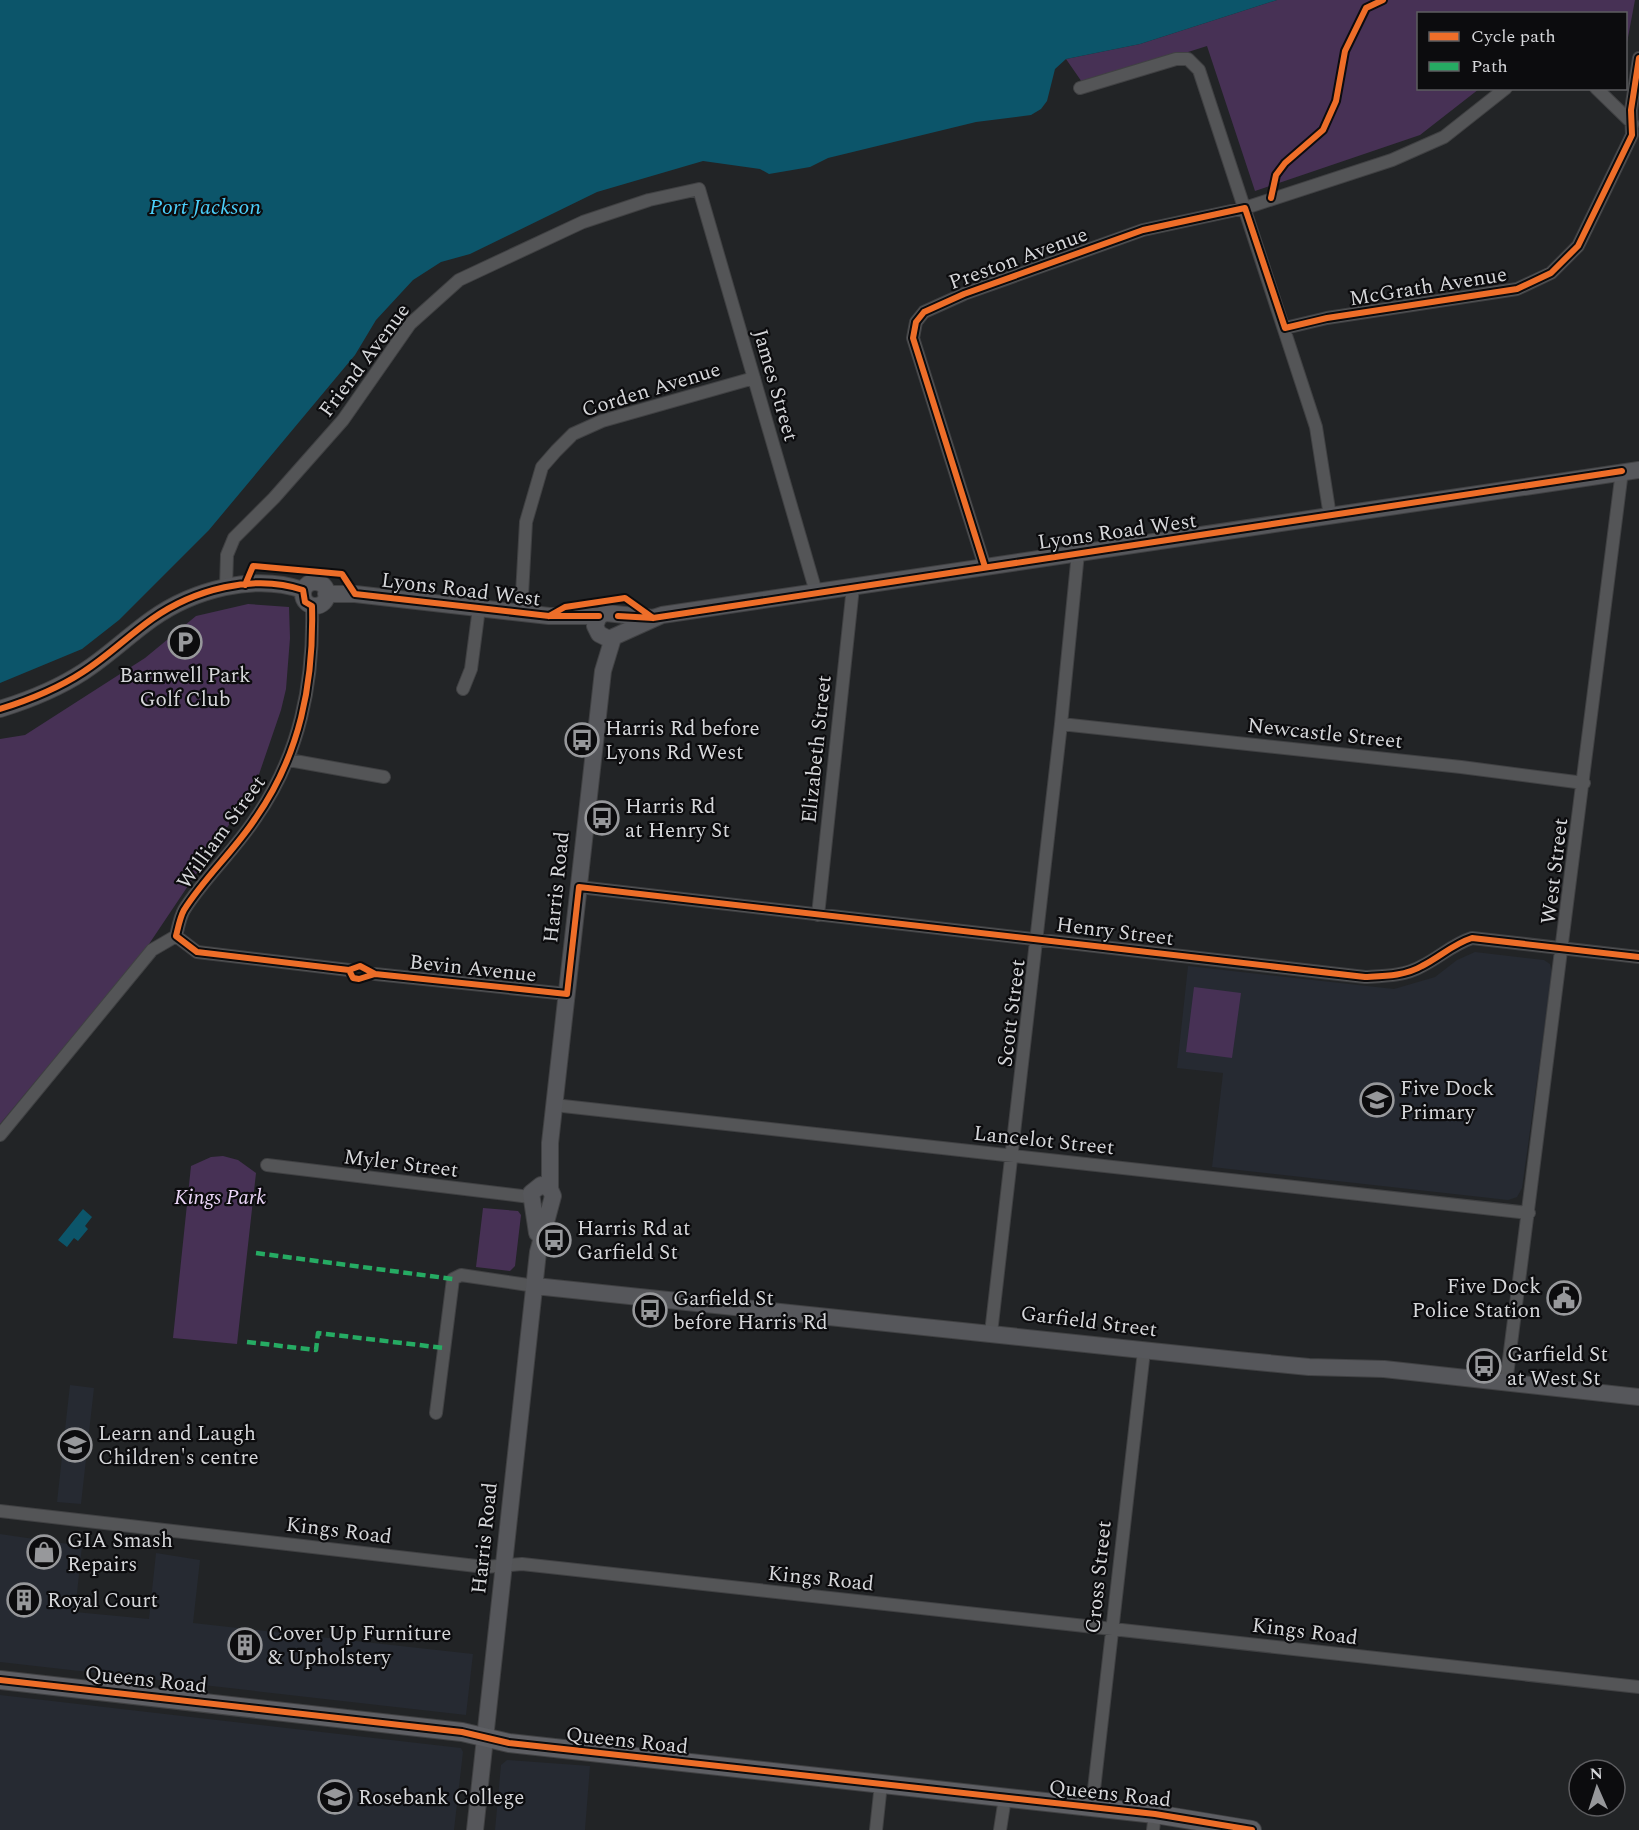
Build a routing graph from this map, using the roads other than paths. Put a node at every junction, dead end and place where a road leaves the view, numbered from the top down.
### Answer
1 (1639, 58) edge
2 (1080, 88) dead end
3 (1503, 90) edge
4 (1598, 90) edge
5 (1635, 126) edge
6 (699, 189) joint
7 (1245, 208) junction
8 (1285, 328) junction
9 (754, 378) junction
10 (1631, 471) edge
11 (1330, 516) junction
12 (1078, 553) junction
13 (985, 567) junction
14 (226, 587) junction
15 (853, 587) junction
16 (303, 590) junction
17 (816, 592) junction
18 (326, 594) junction
19 (312, 606) junction
20 (479, 608) junction
21 (521, 613) junction
22 (662, 615) junction
23 (618, 616) joint
24 (605, 630) junction
25 (463, 689) dead end
26 (0, 709) edge
27 (1061, 724) junction
28 (289, 760) junction
29 (384, 777) dead end
30 (1584, 783) junction
31 (579, 887) junction
32 (818, 915) junction
33 (176, 936) junction
34 (1036, 938) junction
35 (1563, 948) junction
36 (1639, 957) edge
37 (349, 970) dead end
38 (375, 974) dead end
39 (567, 994) junction
40 (554, 1105) junction
41 (0, 1135) edge
42 (1010, 1157) junction
43 (267, 1166) dead end
44 (540, 1197) junction
45 (1529, 1213) junction
46 (535, 1286) junction
47 (991, 1333) junction
48 (1144, 1351) junction
49 (1506, 1383) junction
50 (1639, 1397) edge
51 (436, 1413) dead end
52 (0, 1511) edge
53 (504, 1565) junction
54 (1112, 1630) junction
55 (0, 1680) edge
56 (1639, 1687) edge
57 (485, 1737) junction
58 (881, 1784) junction
59 (1005, 1798) junction
60 (1092, 1807) junction
61 (1154, 1822) edge
62 (475, 1830) edge
63 (876, 1830) edge
64 (1000, 1830) edge
65 (1252, 1830) edge

1 - 5 street, McGrath Avenue
2 - 7 street
3 - 7 street, Preston Avenue
4 - 5 street
5 - 8 street, McGrath Avenue
6 - 9 street, James Street
6 - 14 street, Friend Avenue
7 - 8 street
7 - 13 street, Preston Avenue
8 - 11 street
9 - 17 street, James Street
9 - 21 street, Corden Avenue
10 - 11 main road, Lyons Road West
10 - 30 street, West Street
11 - 12 main road, Lyons Road West
12 - 13 main road, Lyons Road West
12 - 27 street, Scott Street
13 - 15 main road, Lyons Road West
14 - 16 main road
14 - 26 main road
15 - 17 main road, Lyons Road West
15 - 32 street, Elizabeth Street
16 - 18 main road
16 - 19 main road
17 - 22 main road, Lyons Road West
18 - 19 main road
18 - 20 main road, Lyons Road West
19 - 28 street, William Street
20 - 21 main road, Lyons Road West
20 - 25 street
21 - 24 main road, Lyons Road West
22 - 23 main road, Lyons Road West
22 - 24 main road, Lyons Road West
23 - 24 main road, Harris Road
24 - 31 main road, Harris Road
27 - 30 street, Newcastle Street
27 - 34 street, Scott Street
28 - 29 street
28 - 33 street, William Street
30 - 35 street, West Street
31 - 32 street, Henry Street
31 - 39 main road, Harris Road
32 - 34 street, Henry Street
33 - 37 street
33 - 41 street
34 - 35 street, Henry Street
34 - 42 street, Scott Street
35 - 36 street, Henry Street
35 - 45 street, West Street
38 - 39 street, Bevin Avenue
39 - 40 main road, Harris Road
40 - 42 street, Lancelot Street
40 - 44 main road, Harris Road
42 - 45 street, Lancelot Street
42 - 47 street, Scott Street
43 - 44 street, Myler Street
44 - 46 main road, Harris Road
45 - 49 street, West Street
46 - 47 main road, Garfield Street
46 - 51 street
46 - 53 main road, Harris Road
47 - 48 main road, Garfield Street
48 - 49 main road, Garfield Street
48 - 54 street, Cross Street
49 - 50 main road, Garfield Street
52 - 53 street, Kings Road
53 - 54 street, Kings Road
53 - 57 main road, Harris Road
54 - 56 street, Kings Road
54 - 60 street, Cross Street
55 - 57 main road, Queens Road
57 - 58 main road, Queens Road
57 - 62 main road, Harris Road
58 - 59 main road, Queens Road
58 - 63 street
59 - 60 main road, Queens Road
59 - 64 street
60 - 61 main road, Queens Road
61 - 65 main road, Queens Road

